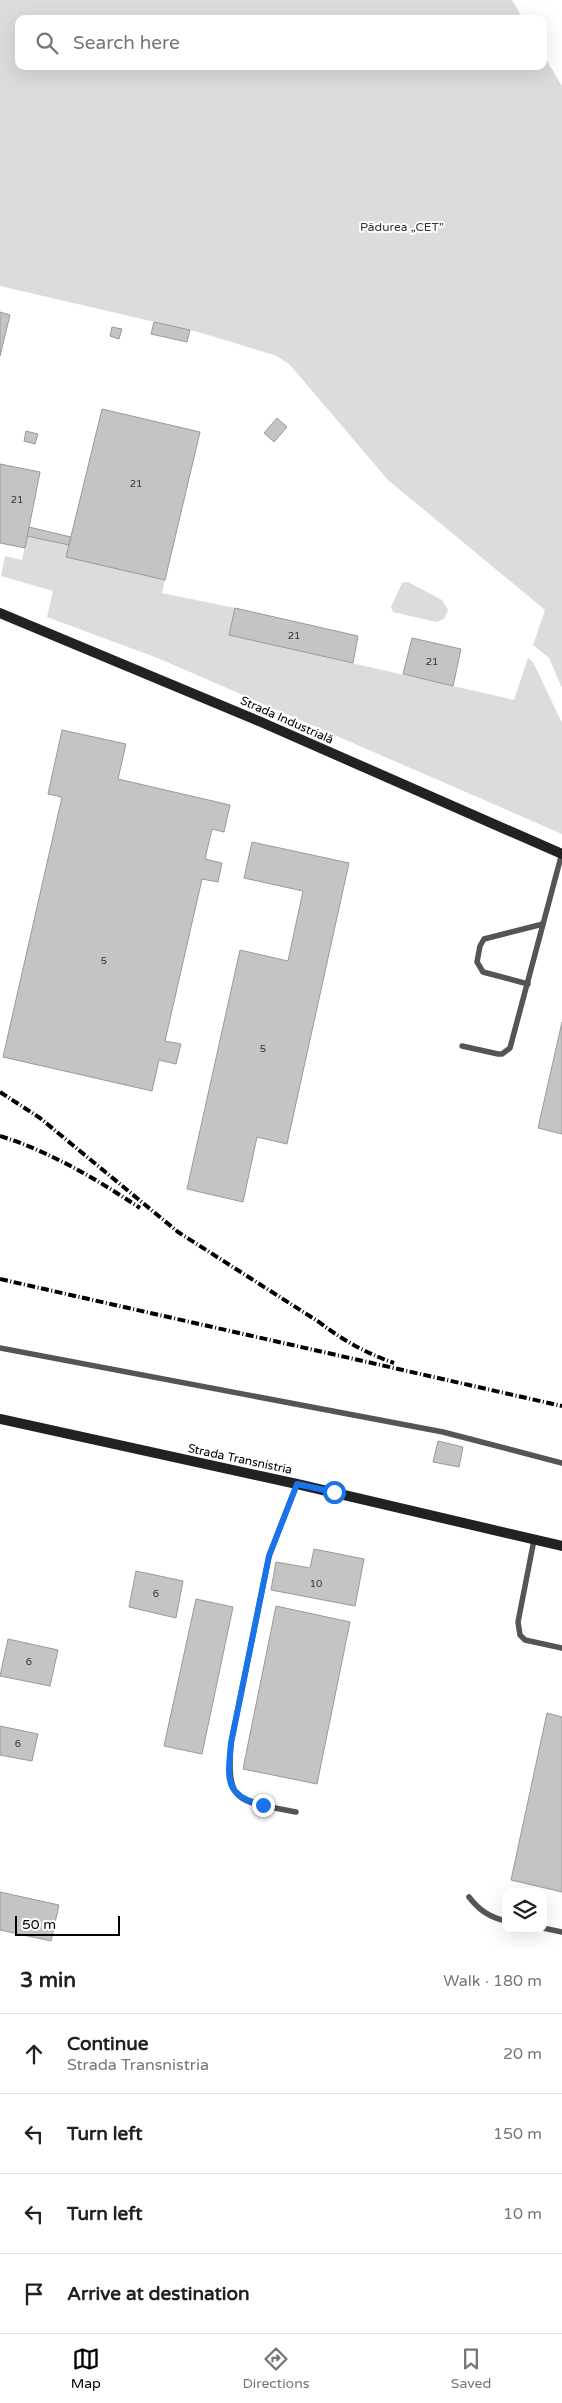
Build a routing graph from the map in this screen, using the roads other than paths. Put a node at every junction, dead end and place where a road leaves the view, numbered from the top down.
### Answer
1 (0, 613) edge
2 (562, 854) edge
3 (543, 924) junction
4 (528, 984) junction
5 (462, 1046) dead end
6 (0, 1348) edge
7 (0, 1419) edge
8 (562, 1464) edge
9 (297, 1484) junction
10 (534, 1540) junction
11 (562, 1546) edge
12 (562, 1648) edge
13 (296, 1812) dead end
14 (469, 1897) dead end
15 (502, 1920) edge
16 (547, 1929) edge
17 (562, 1932) edge

1 - 2 street, Strada Industrială
2 - 3 lane
3 - 4 lane
3 - 4 lane
4 - 5 lane
6 - 8 lane
7 - 9 street, Strada Transnistria
9 - 10 street, Strada Transnistria
9 - 13 lane
10 - 11 street, Strada Transnistria
10 - 12 lane
14 - 15 lane
16 - 17 lane

